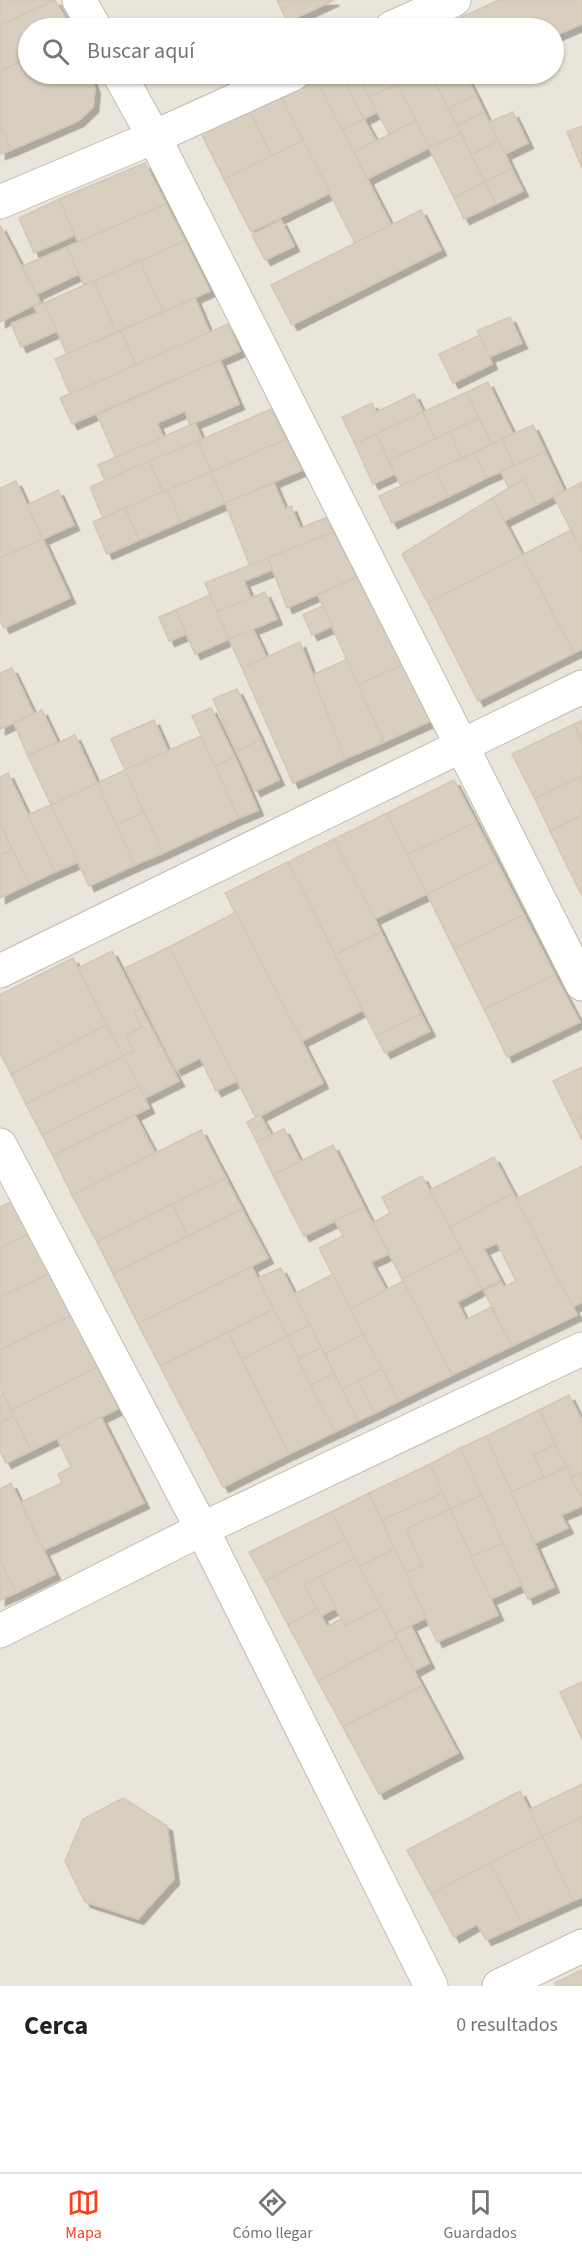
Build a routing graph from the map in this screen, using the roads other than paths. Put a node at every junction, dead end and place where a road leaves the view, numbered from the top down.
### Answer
1 (79, 0) edge
2 (454, 0) edge
3 (89, 18) edge
4 (414, 18) edge
5 (125, 84) edge
6 (271, 84) edge
7 (154, 137) junction
8 (0, 202) edge
9 (582, 687) edge
10 (460, 745) junction
11 (0, 971) edge
12 (582, 984) edge
13 (0, 1145) edge
14 (582, 1350) edge
15 (202, 1529) junction
16 (0, 1631) edge
17 (582, 1946) edge
18 (431, 1986) edge
19 (499, 1986) edge

1 - 3 street
2 - 4 street
5 - 7 street
6 - 7 street
7 - 8 street
7 - 10 street
9 - 10 street
10 - 11 street
10 - 12 street
13 - 15 street
14 - 15 street
15 - 16 street
15 - 18 street
17 - 19 street

